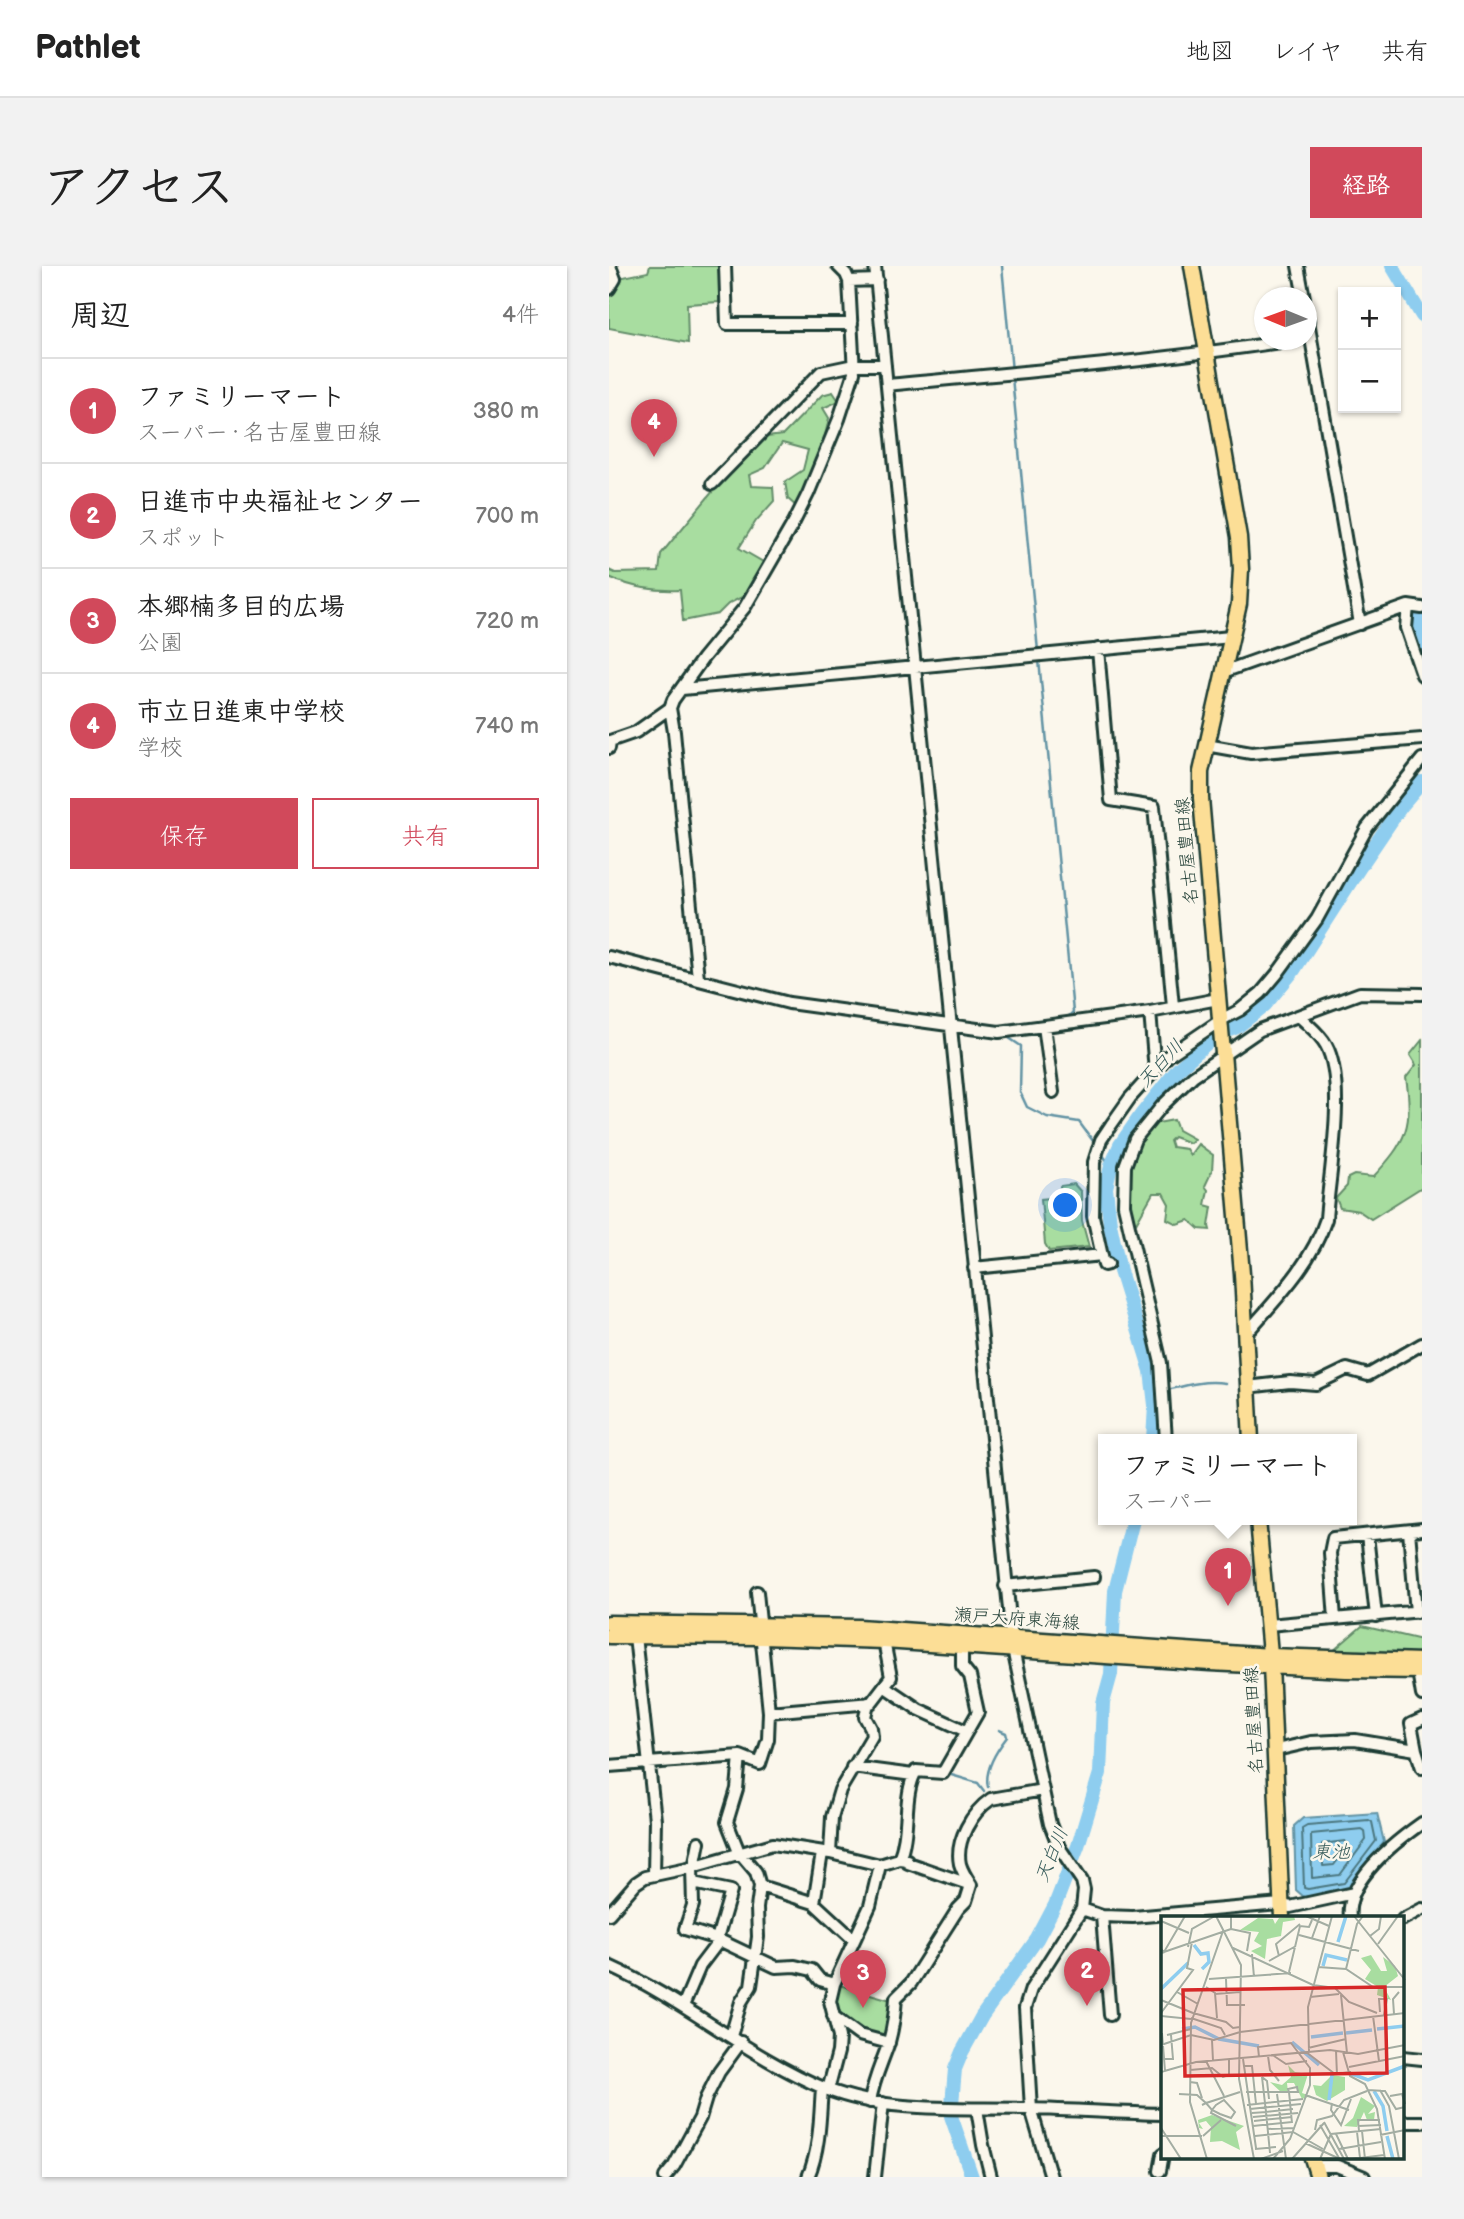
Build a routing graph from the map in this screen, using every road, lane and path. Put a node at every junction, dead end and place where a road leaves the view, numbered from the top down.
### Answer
1 (610, 266) edge
2 (725, 266) edge
3 (838, 266) edge
4 (876, 266) edge
5 (1192, 266) edge
6 (1298, 266) edge
7 (877, 280) junction
8 (849, 281) junction
9 (1302, 287) edge
10 (609, 289) edge
11 (852, 324) junction
12 (1254, 346) edge
13 (1310, 350) edge
14 (1206, 353) junction
15 (854, 365) junction
16 (885, 365) junction
17 (887, 385) junction
18 (712, 484) dead end
19 (1408, 606) junction
20 (1422, 608) edge
21 (1360, 624) junction
22 (1231, 637) junction
23 (1098, 649) junction
24 (915, 666) junction
25 (1223, 672) junction
26 (1422, 675) edge
27 (682, 689) junction
28 (670, 708) junction
29 (1422, 739) edge
30 (1206, 745) junction
31 (609, 748) edge
32 (1422, 759) edge
33 (609, 957) edge
34 (698, 978) junction
35 (1422, 994) edge
36 (1218, 999) junction
37 (1173, 1006) junction
38 (1150, 1012) junction
39 (1300, 1017) junction
40 (1221, 1022) junction
41 (949, 1024) junction
42 (1044, 1026) junction
43 (1223, 1052) junction
44 (1155, 1071) junction
45 (1053, 1093) dead end
46 (974, 1268) junction
47 (1246, 1329) junction
48 (1422, 1344) edge
49 (1247, 1387) junction
50 (1166, 1434) edge
51 (1251, 1434) edge
52 (1258, 1525) edge
53 (1422, 1529) edge
54 (1409, 1531) junction
55 (1367, 1535) junction
56 (1094, 1577) dead end
57 (1005, 1586) junction
58 (757, 1592) dead end
59 (1419, 1612) edge
60 (1376, 1616) junction
61 (1335, 1619) junction
62 (609, 1623) edge
63 (1268, 1625) junction
64 (762, 1631) junction
65 (609, 1636) edge
66 (635, 1636) junction
67 (884, 1641) junction
68 (1012, 1643) junction
69 (962, 1646) junction
70 (1271, 1660) junction
71 (1421, 1668) edge
72 (884, 1686) junction
73 (1422, 1695) edge
74 (868, 1703) junction
75 (769, 1712) junction
76 (1422, 1719) edge
77 (966, 1731) junction
78 (1276, 1750) junction
79 (1416, 1750) junction
80 (740, 1756) junction
81 (649, 1763) junction
82 (609, 1766) edge
83 (852, 1767) junction
84 (1422, 1768) edge
85 (913, 1775) junction
86 (1043, 1790) junction
87 (1422, 1823) edge
88 (699, 1842) dead end
89 (740, 1852) junction
90 (826, 1853) junction
91 (898, 1859) junction
92 (880, 1865) junction
93 (693, 1867) junction
94 (654, 1875) junction
95 (693, 1883) junction
96 (971, 1885) junction
97 (760, 1886) junction
98 (1354, 1893) junction
99 (814, 1903) junction
100 (1082, 1909) junction
101 (1422, 1909) edge
102 (1282, 1911) edge
103 (609, 1914) edge
104 (1102, 1916) junction
105 (1350, 1916) edge
106 (1405, 1918) edge
107 (718, 1940) junction
108 (853, 1940) junction
109 (753, 1956) junction
110 (609, 1966) edge
111 (834, 1984) junction
112 (683, 2006) junction
113 (1110, 2015) dead end
114 (832, 2016) junction
115 (736, 2039) junction
116 (888, 2043) junction
117 (825, 2088) junction
118 (870, 2102) junction
119 (883, 2103) junction
120 (977, 2109) junction
121 (1031, 2109) junction
122 (1161, 2113) edge
123 (1162, 2160) edge
124 (1315, 2167) edge
125 (1160, 2171) dead end
126 (665, 2177) edge
127 (808, 2177) edge
128 (875, 2177) edge
129 (991, 2177) edge
130 (1051, 2177) edge
131 (1364, 2177) edge

1 - 10 street
2 - 11 street
3 - 8 street
4 - 7 street
5 - 14 main road, 名古屋豊田線
6 - 9 street
7 - 8 street
7 - 16 street
8 - 11 street
11 - 15 street
12 - 14 street
13 - 21 street
14 - 17 street
14 - 22 main road, 名古屋豊田線
15 - 16 street
15 - 18 street
15 - 27 street
16 - 17 street
17 - 24 street
19 - 20 street
19 - 21 street
19 - 26 street
21 - 25 street
22 - 23 street
22 - 25 main road, 名古屋豊田線
23 - 24 street
23 - 37 street
24 - 27 street
24 - 41 street
25 - 30 main road, 名古屋豊田線
27 - 28 street
28 - 31 street
28 - 34 street
29 - 30 street
30 - 36 main road, 名古屋豊田線
32 - 40 street
33 - 34 street
34 - 41 street
35 - 39 street
36 - 37 street
36 - 40 main road, 名古屋豊田線
37 - 38 street
38 - 42 street
38 - 44 street
39 - 43 street
39 - 47 street
40 - 43 main road, 名古屋豊田線
40 - 44 street
41 - 42 street
41 - 46 street
42 - 45 street
43 - 47 main road, 名古屋豊田線
43 - 50 street
44 - 46 street
46 - 57 street
47 - 49 main road, 名古屋豊田線
48 - 49 street
49 - 51 main road, 名古屋豊田線
52 - 63 main road, 名古屋豊田線
53 - 54 street
54 - 55 street
54 - 59 street
55 - 60 street
55 - 61 street
56 - 57 street
57 - 68 street
58 - 64 street
59 - 60 street
60 - 61 street
61 - 63 street
62 - 64 main road, 瀬戸大府東海線
63 - 70 main road, 名古屋豊田線
64 - 66 main road, 瀬戸大府東海線
64 - 67 main road, 瀬戸大府東海線
64 - 68 main road, 瀬戸大府東海線
64 - 75 street
65 - 66 main road, 瀬戸大府東海線
66 - 81 street
67 - 69 main road, 瀬戸大府東海線
67 - 72 street
68 - 69 main road, 瀬戸大府東海線
68 - 70 main road, 瀬戸大府東海線
68 - 86 street
69 - 77 street
70 - 71 main road, 瀬戸大府東海線
70 - 78 main road, 名古屋豊田線
71 - 73 street
72 - 74 street
72 - 77 street
74 - 75 street
74 - 83 street
75 - 80 street
76 - 79 street
77 - 85 street
78 - 79 street
78 - 102 main road, 名古屋豊田線
79 - 84 street
80 - 81 street
80 - 89 street
81 - 82 street
81 - 94 street
83 - 85 street
83 - 90 street
85 - 91 street
86 - 96 street
86 - 100 street
87 - 98 street
88 - 93 street
89 - 90 street
89 - 93 street
89 - 97 street
90 - 92 street
90 - 99 street
91 - 92 street
91 - 96 street
92 - 108 street
93 - 94 street
93 - 95 street
94 - 103 street
95 - 107 street
95 - 107 street
96 - 116 street
97 - 99 street
97 - 109 street
98 - 102 street
98 - 105 street
99 - 108 street
100 - 104 street
100 - 121 street
101 - 106 street
102 - 104 street
104 - 113 street
107 - 109 street
107 - 112 street
108 - 111 street
109 - 111 street
109 - 115 street
110 - 112 street
111 - 114 street
112 - 115 street
114 - 116 street
114 - 117 street
115 - 117 street
115 - 126 street
116 - 118 street
117 - 118 street
117 - 127 street
118 - 119 street
119 - 120 street
119 - 128 street
120 - 121 street
120 - 129 street
121 - 122 street
121 - 130 street
123 - 125 street
124 - 131 street

